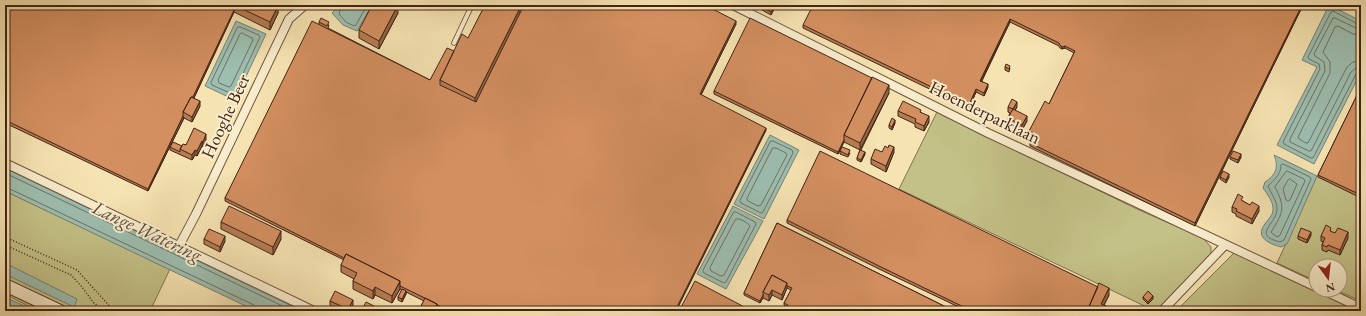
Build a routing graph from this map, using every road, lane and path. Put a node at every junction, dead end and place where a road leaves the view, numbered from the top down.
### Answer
1 (305, 5) edge
2 (472, 5) edge
3 (733, 5) edge
4 (454, 43) dead end
5 (5, 163) edge
6 (5, 237) edge
7 (1225, 244) junction
8 (5, 245) edge
9 (179, 246) junction
10 (1308, 283) edge
11 (5, 285) edge
12 (1340, 298) edge
13 (1361, 308) edge
14 (60, 311) edge
15 (102, 311) edge
16 (114, 311) edge
17 (314, 311) edge
18 (1162, 311) edge

1 - 9 street, Hooghe Beer
2 - 4 lane
3 - 7 street, Hoenderparklaan
5 - 9 street
6 - 16 path
7 - 10 street, Hoenderparklaan
7 - 18 street
8 - 15 path
9 - 17 street
11 - 14 street
12 - 13 street

